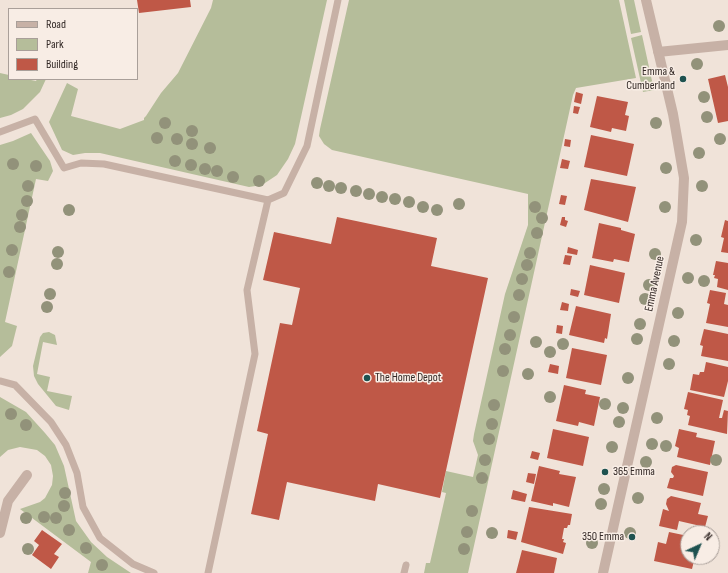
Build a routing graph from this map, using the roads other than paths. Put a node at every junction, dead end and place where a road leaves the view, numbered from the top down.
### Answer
1 (338, 0) edge
2 (646, 0) edge
3 (728, 45) edge
4 (658, 52) junction
5 (0, 132) edge
6 (268, 200) junction
7 (0, 381) edge
8 (27, 475) dead end
9 (0, 533) edge
10 (406, 565) dead end
11 (154, 573) edge
12 (208, 573) edge
13 (404, 573) edge
14 (603, 573) edge

1 - 6 lane
2 - 4 street, Emma Avenue
3 - 4 street
4 - 14 street, Emma Avenue
5 - 6 lane
6 - 12 lane
7 - 11 lane
8 - 9 street
10 - 13 lane

